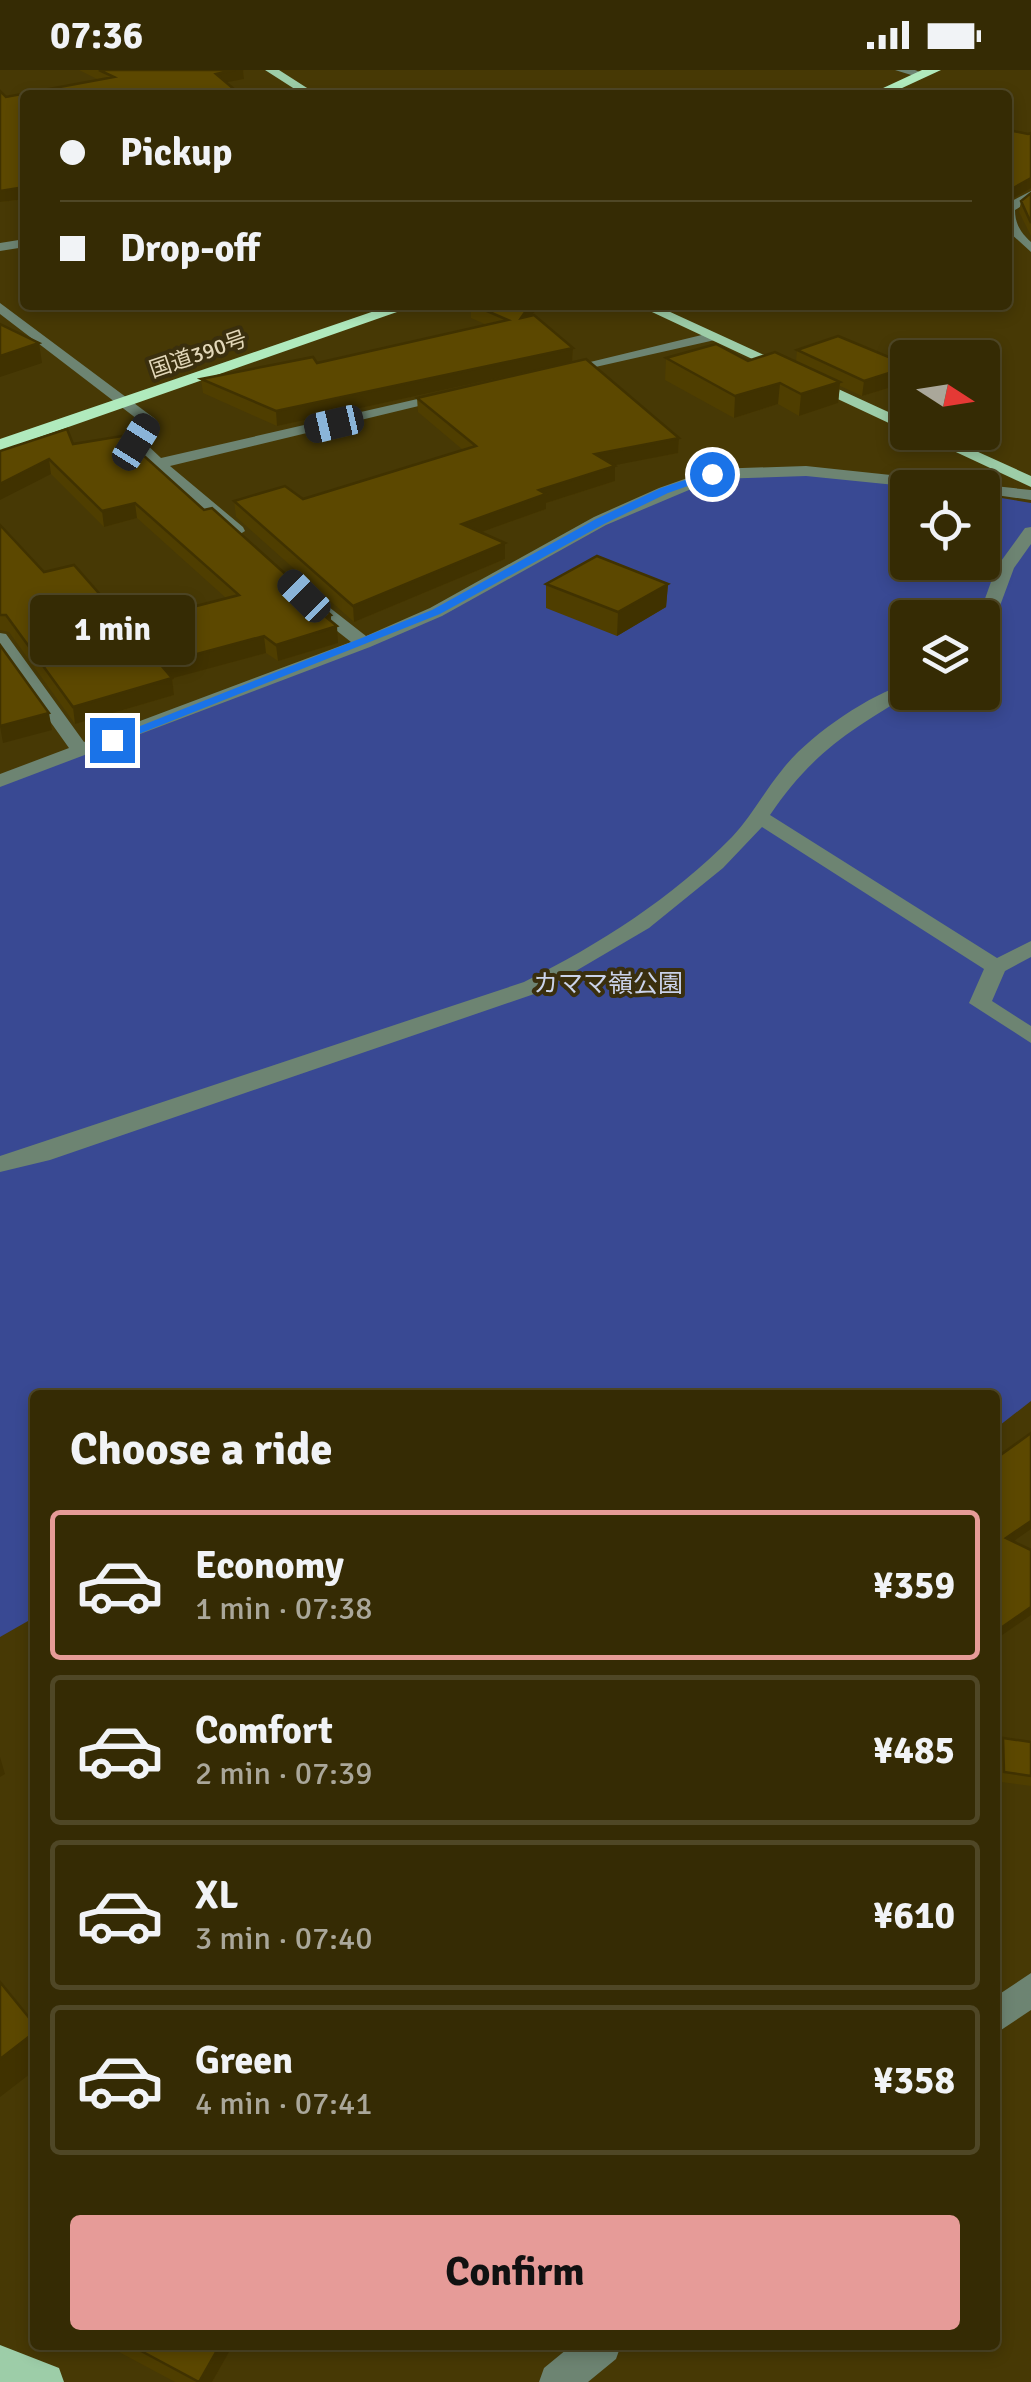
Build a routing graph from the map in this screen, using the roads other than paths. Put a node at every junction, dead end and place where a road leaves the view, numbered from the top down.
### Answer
1 (271, 70) edge
2 (901, 70) edge
3 (928, 72) edge
4 (304, 90) edge
5 (887, 90) edge
6 (1012, 227) edge
7 (1031, 248) edge
8 (0, 307) edge
9 (394, 310) edge
10 (654, 310) edge
11 (710, 337) junction
12 (540, 376) edge
13 (466, 393) edge
14 (123, 402) junction
15 (890, 419) edge
16 (0, 445) edge
17 (960, 450) edge
18 (156, 464) junction
19 (890, 479) edge
20 (1031, 482) edge
21 (1000, 491) edge
22 (1031, 495) edge
23 (1031, 532) edge
24 (254, 547) edge
25 (291, 584) edge
26 (993, 600) edge
27 (0, 638) edge
28 (364, 643) junction
29 (890, 698) edge
30 (81, 752) junction
31 (0, 781) edge
32 (758, 816) junction
33 (1031, 948) edge
34 (996, 967) junction
35 (1031, 1036) edge
36 (0, 1164) edge
37 (1031, 1989) edge
38 (1000, 2014) edge
39 (596, 2350) edge
40 (0, 2364) edge
41 (45, 2382) edge
42 (558, 2382) edge

1 - 4 main road
2 - 3 street
3 - 5 highway
6 - 7 street
8 - 14 street
9 - 14 highway, 国道390号
10 - 11 main road
11 - 12 street
11 - 15 main road
13 - 18 street
14 - 16 highway, 国道390号
14 - 18 street
17 - 20 main road
18 - 24 street
19 - 28 street
21 - 22 street
23 - 26 street
25 - 28 street
27 - 30 street
28 - 30 street
29 - 32 street
30 - 31 street
32 - 34 street
32 - 36 street
33 - 34 street
34 - 35 street
37 - 38 street
39 - 42 street
40 - 41 main road

